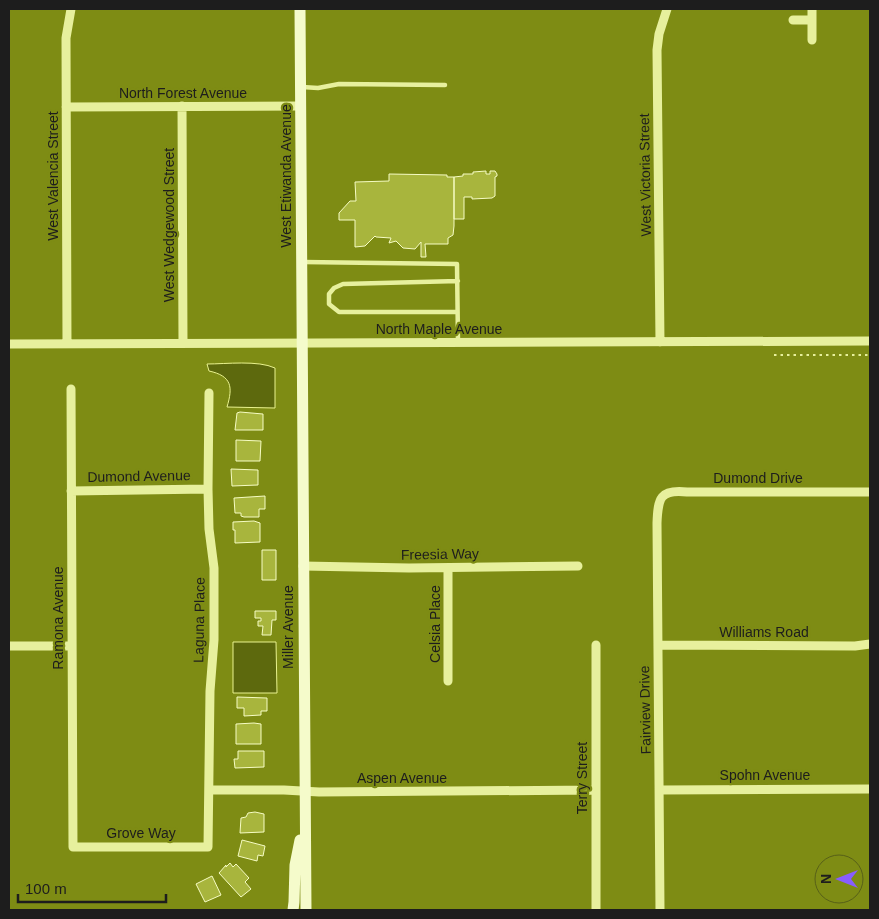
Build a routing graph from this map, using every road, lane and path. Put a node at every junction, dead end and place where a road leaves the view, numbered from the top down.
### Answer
1 (71, 9) edge
2 (300, 9) edge
3 (667, 9) edge
4 (812, 9) edge
5 (793, 20) dead end
6 (812, 20) junction
7 (812, 40) dead end
8 (445, 85) dead end
9 (300, 88) junction
10 (182, 106) junction
11 (300, 106) junction
12 (66, 107) junction
13 (301, 262) junction
14 (458, 281) junction
15 (457, 312) junction
16 (870, 341) edge
17 (458, 342) junction
18 (660, 342) junction
19 (183, 343) junction
20 (302, 343) junction
21 (9, 344) edge
22 (67, 344) junction
23 (870, 355) edge
24 (774, 356) dead end
25 (71, 389) dead end
26 (209, 393) dead end
27 (208, 489) junction
28 (71, 491) junction
29 (870, 492) edge
30 (657, 510) joint
31 (303, 566) junction
32 (578, 566) dead end
33 (448, 568) junction
34 (658, 644) junction
35 (870, 644) edge
36 (596, 645) dead end
37 (9, 646) edge
38 (72, 646) junction
39 (448, 681) dead end
40 (870, 789) edge
41 (209, 790) junction
42 (596, 790) junction
43 (660, 790) junction
44 (304, 791) junction
45 (305, 821) junction
46 (73, 847) joint
47 (208, 847) joint
48 (293, 910) edge
49 (306, 910) edge
50 (596, 910) edge
51 (660, 910) edge

1 - 12 street, West Valencia Street
2 - 9 street, West Etiwanda Avenue
3 - 18 street, West Victoria Street
4 - 6 street
5 - 6 street
6 - 7 street
8 - 9 lane
9 - 11 street, West Etiwanda Avenue
10 - 11 street, North Forest Avenue
10 - 12 street, North Forest Avenue
10 - 19 street, West Wedgewood Street
11 - 13 street, West Etiwanda Avenue
12 - 22 street, West Valencia Street
13 - 14 lane
13 - 20 street, West Etiwanda Avenue
14 - 15 lane
14 - 15 lane
15 - 17 lane
16 - 18 street, North Maple Avenue
17 - 18 street, North Maple Avenue
17 - 20 street, North Maple Avenue
19 - 20 street, North Maple Avenue
19 - 22 street, North Maple Avenue
20 - 31 street, Miller Avenue
21 - 22 street, North Maple Avenue
23 - 24 path
25 - 28 street, Ramona Avenue
26 - 27 street, Laguna Place
27 - 28 street, Dumond Avenue
27 - 41 street, Laguna Place
28 - 38 street, Ramona Avenue
29 - 30 street, Dumond Drive
30 - 34 street, Fairview Drive
31 - 33 street, Freesia Way
31 - 44 street, Miller Avenue
32 - 33 street, Freesia Way
33 - 39 street, Celsia Place
34 - 35 street, Williams Road
34 - 43 street, Fairview Drive
36 - 42 street, Terry Street
37 - 38 street
38 - 46 street, Ramona Avenue
40 - 43 street, Spohn Avenue
41 - 44 street, Aspen Avenue
41 - 47 street, Laguna Place
42 - 44 street, Aspen Avenue
42 - 50 street, Terry Street
43 - 51 street, Fairview Drive
44 - 45 street, Miller Avenue
45 - 48 street
45 - 49 street, Miller Avenue
46 - 47 street, Grove Way

